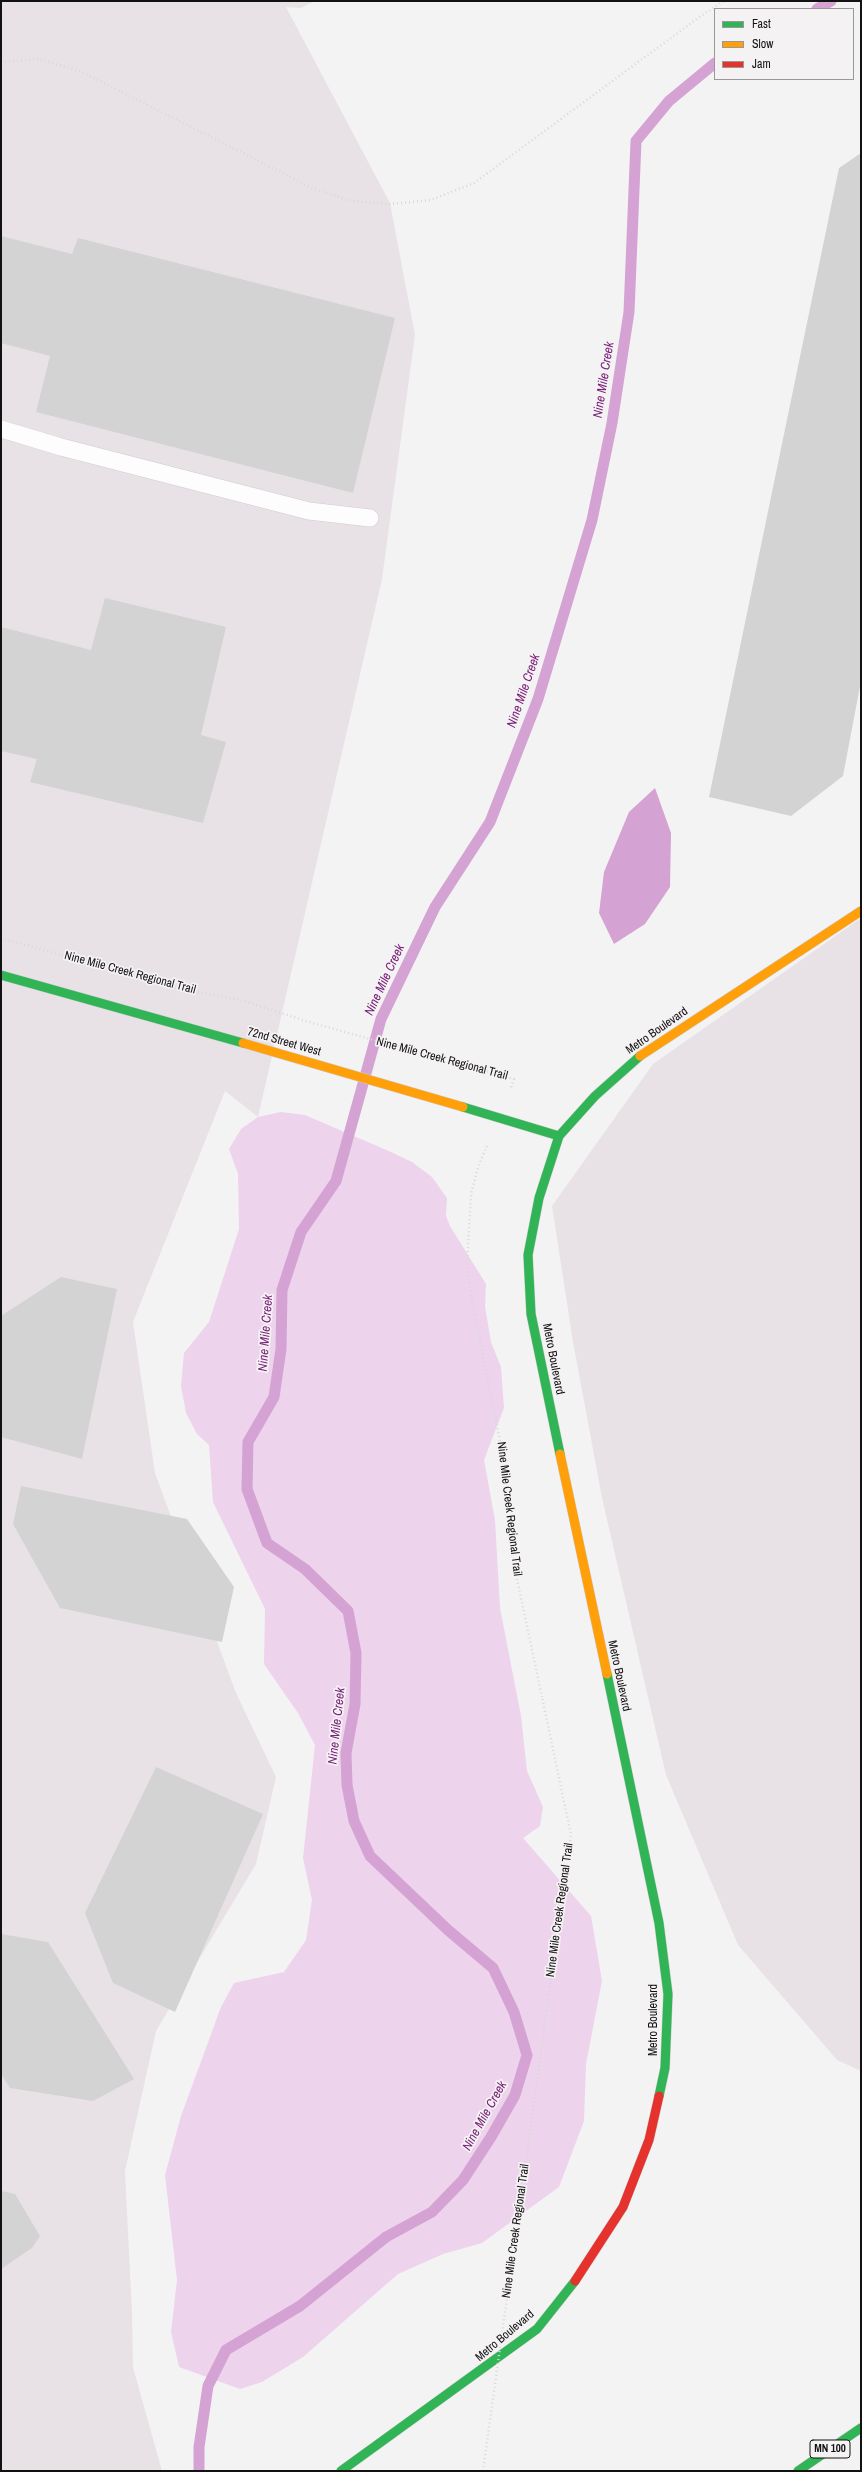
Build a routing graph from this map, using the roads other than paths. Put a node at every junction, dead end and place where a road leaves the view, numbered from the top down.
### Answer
1 (1, 429) edge
2 (370, 518) dead end
3 (861, 910) edge
4 (1, 975) edge
5 (559, 1136) junction
6 (861, 2428) edge
7 (341, 2471) edge
8 (798, 2471) edge

1 - 2 lane
3 - 5 main road, Metro Boulevard
4 - 5 main road, 72nd Street West
5 - 7 main road, Metro Boulevard
6 - 8 main road, MN 100

